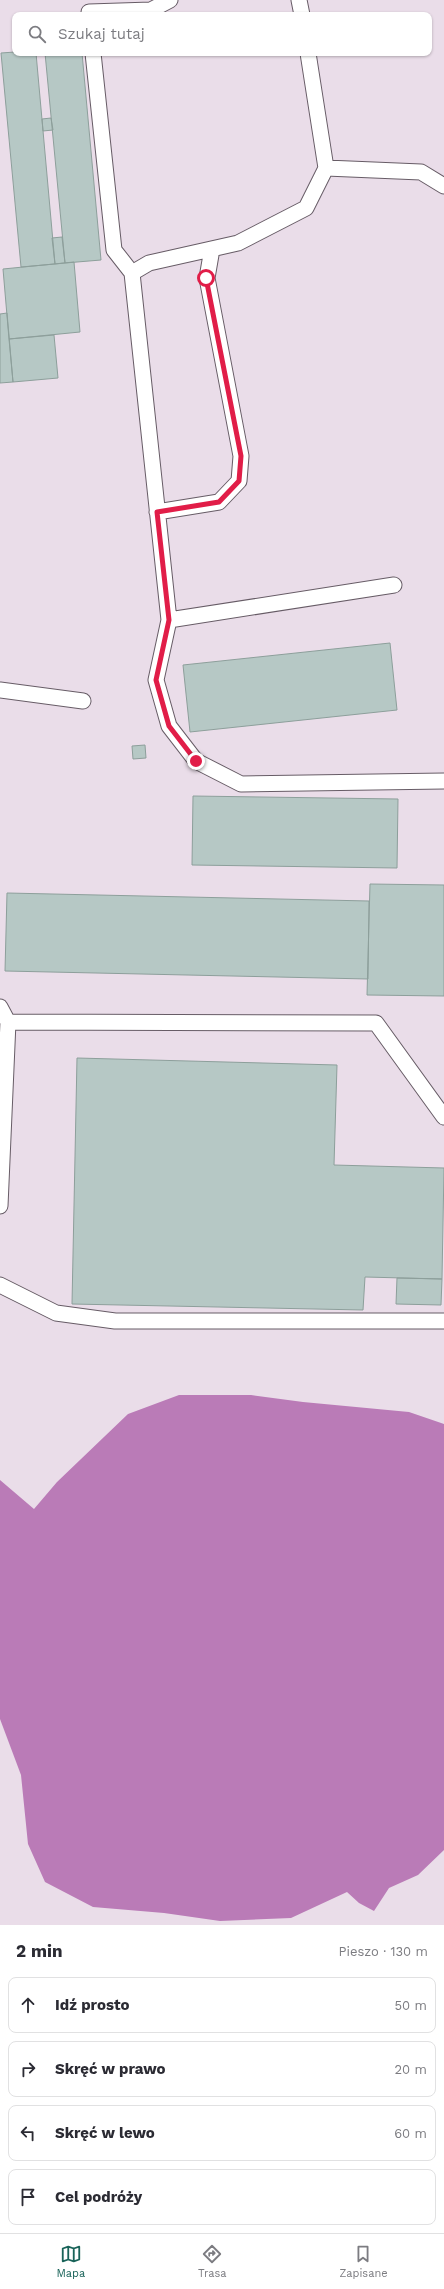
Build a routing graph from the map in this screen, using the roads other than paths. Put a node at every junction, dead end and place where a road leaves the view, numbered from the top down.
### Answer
1 (170, 0) edge
2 (299, 0) edge
3 (90, 9) edge
4 (301, 12) edge
5 (93, 56) edge
6 (308, 56) edge
7 (326, 168) junction
8 (444, 186) edge
9 (212, 249) junction
10 (132, 273) junction
11 (157, 512) junction
12 (394, 585) dead end
13 (169, 620) junction
14 (0, 690) edge
15 (83, 700) dead end
16 (444, 781) edge
17 (0, 1007) edge
18 (8, 1022) junction
19 (444, 1117) edge
20 (0, 1206) edge
21 (0, 1285) edge
22 (444, 1321) edge

1 - 3 lane
2 - 4 lane
5 - 10 lane
6 - 7 lane
7 - 8 lane
7 - 9 lane
9 - 10 lane
9 - 11 lane
10 - 11 lane
11 - 13 lane
12 - 13 lane
13 - 16 lane
14 - 15 lane
17 - 18 lane
18 - 19 lane
18 - 20 lane
21 - 22 lane

